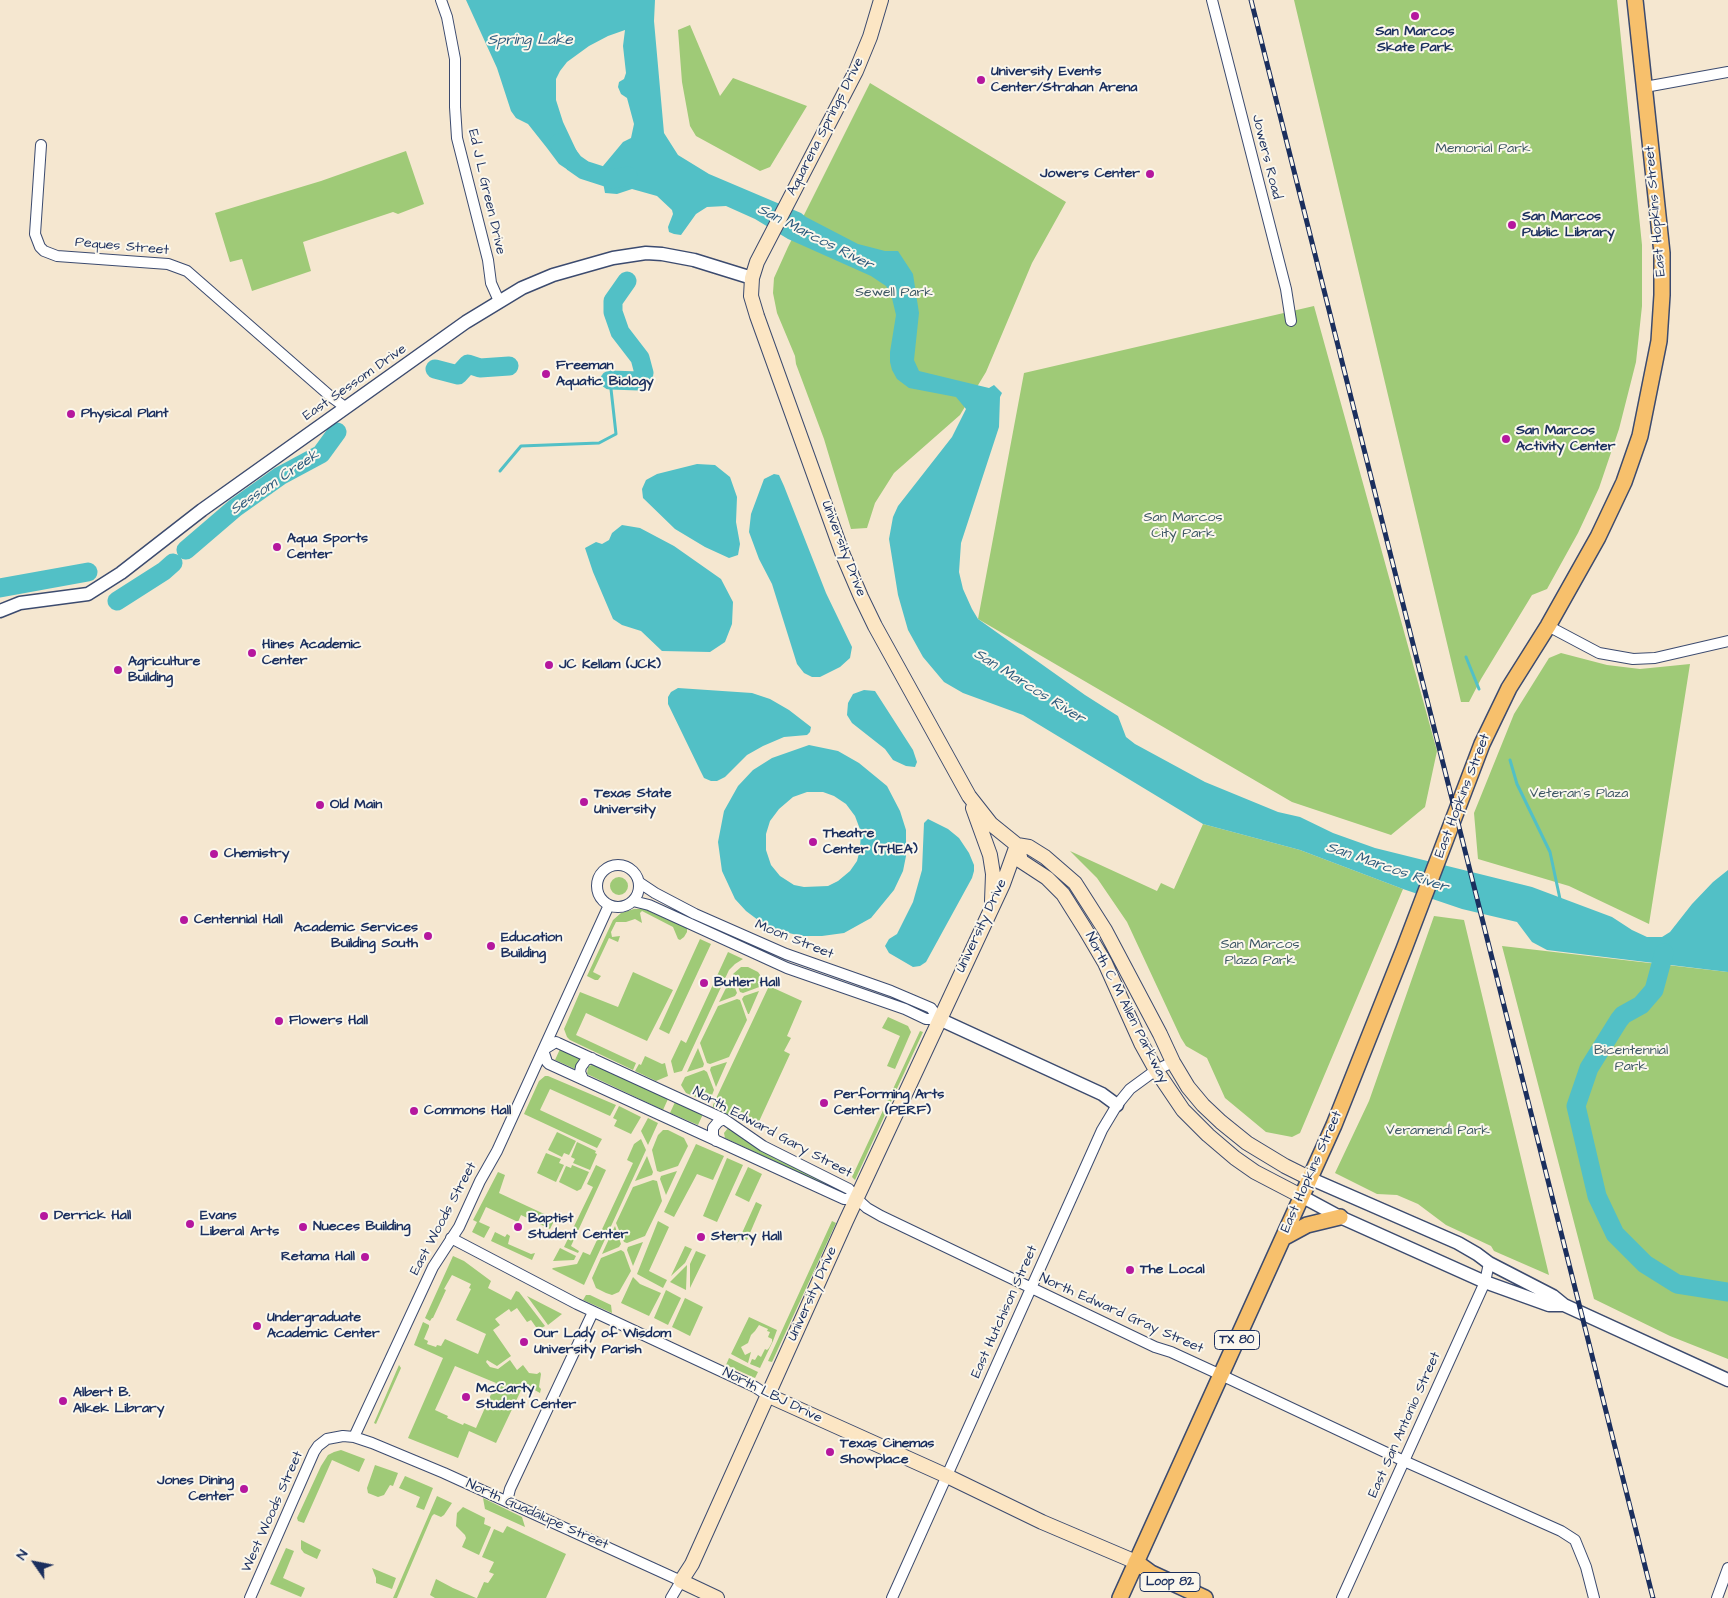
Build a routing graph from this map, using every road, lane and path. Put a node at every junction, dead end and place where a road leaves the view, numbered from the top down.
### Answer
1 (441, 0) edge
2 (881, 0) edge
3 (1212, 0) edge
4 (1635, 0) edge
5 (1728, 72) edge
6 (1645, 87) junction
7 (41, 145) dead end
8 (752, 278) junction
9 (499, 301) junction
10 (1291, 321) dead end
11 (346, 407) junction
12 (0, 611) edge
13 (1548, 626) junction
14 (1728, 641) edge
15 (969, 796) junction
16 (1017, 845) junction
17 (640, 883) junction
18 (633, 901) junction
19 (609, 905) junction
20 (992, 907) junction
21 (1144, 1003) junction
22 (1126, 1010) junction
23 (939, 1019) junction
24 (543, 1050) junction
25 (592, 1058) junction
26 (1173, 1062) junction
27 (1156, 1070) junction
28 (583, 1079) junction
29 (1117, 1105) junction
30 (724, 1119) junction
31 (1221, 1122) junction
32 (1208, 1135) junction
33 (716, 1141) junction
34 (1309, 1178) junction
35 (1301, 1196) junction
36 (857, 1199) junction
37 (1340, 1217) junction
38 (451, 1238) junction
39 (1283, 1238) junction
40 (1489, 1263) junction
41 (1485, 1282) junction
42 (1031, 1289) junction
43 (1564, 1306) junction
44 (593, 1312) junction
45 (1221, 1375) junction
46 (1728, 1380) edge
47 (767, 1395) junction
48 (354, 1437) junction
49 (1404, 1461) junction
50 (947, 1476) junction
51 (507, 1501) junction
52 (1136, 1562) junction
53 (1728, 1568) edge
54 (681, 1581) junction
55 (253, 1597) edge
56 (671, 1598) edge
57 (717, 1598) edge
58 (892, 1598) edge
59 (1120, 1598) edge
60 (1205, 1598) edge
61 (1342, 1598) edge
62 (1594, 1598) edge
63 (1717, 1598) edge

1 - 9 street, Ed J L Green Drive
2 - 8 main road, Aquarena Springs Drive
3 - 10 street, Jowers Road
4 - 6 main road, East Hopkins Street / TX 80
5 - 6 street
6 - 13 main road, East Hopkins Street / TX 80
7 - 11 street, Peques Street
8 - 9 street, East Sessom Drive
8 - 15 main road, University Drive
9 - 11 street, East Sessom Drive
11 - 12 street, East Sessom Drive
13 - 14 street
13 - 34 main road, East Hopkins Street / TX 80
15 - 16 main road, University Drive
15 - 20 main road
16 - 20 main road, University Drive
16 - 21 main road, North C M Allen Parkway
16 - 22 main road, North C M Allen Parkway
17 - 18 street
17 - 19 street
17 - 23 street, Moon Street
18 - 19 street
18 - 23 street, Moon Street
19 - 24 street, East Woods Street
20 - 23 main road, University Drive
21 - 22 main road
21 - 26 main road, North C M Allen Parkway
22 - 27 main road, North C M Allen Parkway
23 - 29 street, Moon Street
23 - 36 main road, University Drive
24 - 25 street, North Edward Gary Street
24 - 28 street, North Edward Gary Street
24 - 38 street, East Woods Street
25 - 28 street
25 - 30 street, North Edward Gary Street
26 - 27 street, East Hutchison Street
26 - 31 main road, North C M Allen Parkway
27 - 29 street, East Hutchison Street
27 - 32 main road, North C M Allen Parkway
28 - 33 street, North Edward Gary Street
29 - 42 street, East Hutchison Street
30 - 33 street
30 - 36 street, North Edward Gary Street
31 - 32 main road
31 - 34 main road, North C M Allen Parkway
32 - 35 main road, North C M Allen Parkway
33 - 36 street, North Edward Gary Street
34 - 35 main road, East Hopkins Street / TX 80
34 - 40 street, North C M Allen Parkway
35 - 37 street, North C M Allen Parkway
35 - 39 main road, East Hopkins Street / TX 80
36 - 42 street, North Edward Gray Street
36 - 47 main road, University Drive
37 - 39 main road
37 - 41 street, North C M Allen Parkway
38 - 44 street, North LBJ Drive
38 - 48 street, East Woods Street
39 - 45 main road, East Hopkins Street / TX 80
40 - 41 street, East San Antonio Street
40 - 43 street, North C M Allen Parkway
41 - 43 street, North C M Allen Parkway
41 - 49 street, East San Antonio Street
42 - 45 street, North Edward Gray Street
42 - 50 street, East Hutchison Street
43 - 46 street
44 - 47 street, North LBJ Drive
44 - 51 street
45 - 49 street, North Edward Gray Street
45 - 52 main road, East Hopkins Street / TX 80
47 - 50 main road, North LBJ Drive / Loop 82
47 - 54 main road, University Drive
48 - 51 street, North Guadalupe Street
48 - 55 street, West Woods Street
49 - 61 street, East San Antonio Street
49 - 62 street, North Edward Gray Street
50 - 52 main road, North LBJ Drive / Loop 82
50 - 58 street, East Hutchison Street
51 - 54 street, North Guadalupe Street
52 - 59 main road, East Hopkins Street / TX 80
52 - 60 main road, North LBJ Drive / Loop 82
53 - 63 street
54 - 56 street
54 - 57 main road, North Guadalupe Street

